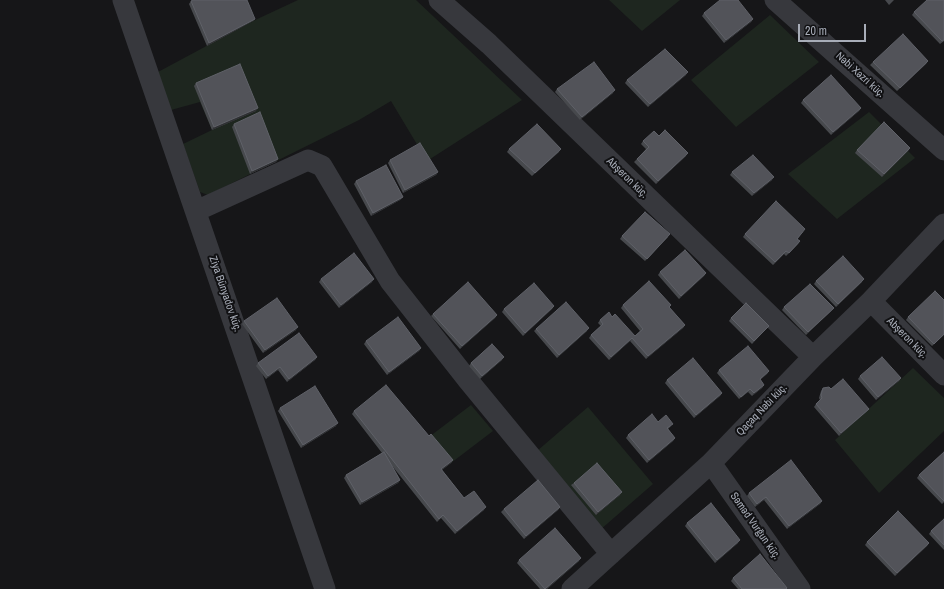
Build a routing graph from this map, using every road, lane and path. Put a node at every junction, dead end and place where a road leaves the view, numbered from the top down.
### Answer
1 (123, 0) edge
2 (439, 0) edge
3 (775, 0) edge
4 (944, 150) edge
5 (196, 212) junction
6 (944, 224) edge
7 (871, 301) junction
8 (814, 357) junction
9 (944, 375) edge
10 (711, 463) junction
11 (611, 554) junction
12 (325, 589) edge
13 (572, 589) edge
14 (800, 589) edge

1 - 5 street, Ziya Bünyadov küç.
2 - 8 street, Abşeron küç.
3 - 4 street, Nəbi Xəzri küç.
5 - 11 street
5 - 12 street, Ziya Bünyadov küç.
6 - 7 street, Qaçaq Nəbi küç.
7 - 8 street, Qaçaq Nəbi küç.
7 - 9 street, Abşeron küç.
8 - 10 street, Qaçaq Nəbi küç.
10 - 11 street, Qaçaq Nəbi küç.
10 - 14 street, Səməd Vurğun küç.
11 - 13 street, Qaçaq Nəbi küç.

